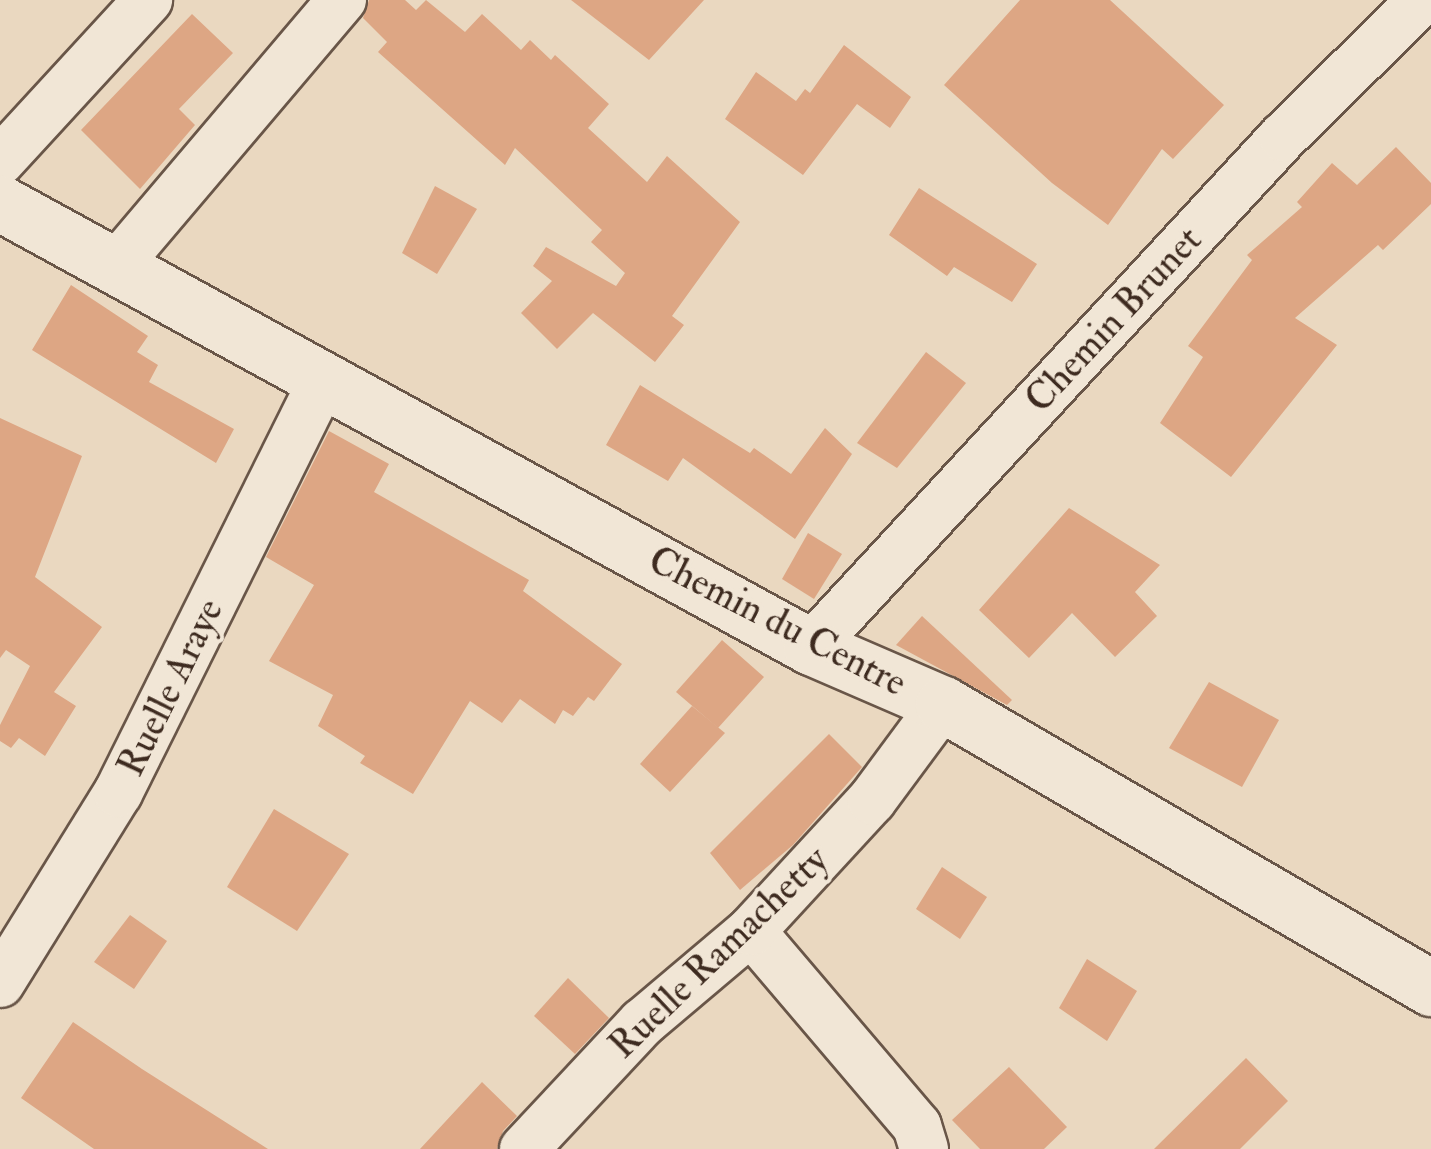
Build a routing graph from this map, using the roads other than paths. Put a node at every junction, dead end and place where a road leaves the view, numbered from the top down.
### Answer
1 (148, 0) edge
2 (342, 0) edge
3 (1422, 0) edge
4 (0, 161) edge
5 (0, 203) edge
6 (117, 265) junction
7 (322, 382) junction
8 (811, 647) junction
9 (943, 704) junction
10 (751, 931) junction
11 (0, 982) edge
12 (1431, 988) edge
13 (524, 1149) edge
14 (924, 1149) edge

1 - 4 street
2 - 6 street
3 - 8 street, Chemin Brunet
5 - 6 street, Chemin du Centre
6 - 7 street, Chemin du Centre
7 - 8 street, Chemin du Centre
7 - 11 street, Ruelle Araye
8 - 9 street, Chemin du Centre
9 - 10 street, Ruelle Ramachetty
9 - 12 street, Chemin du Centre
10 - 13 street, Ruelle Ramachetty
10 - 14 street

